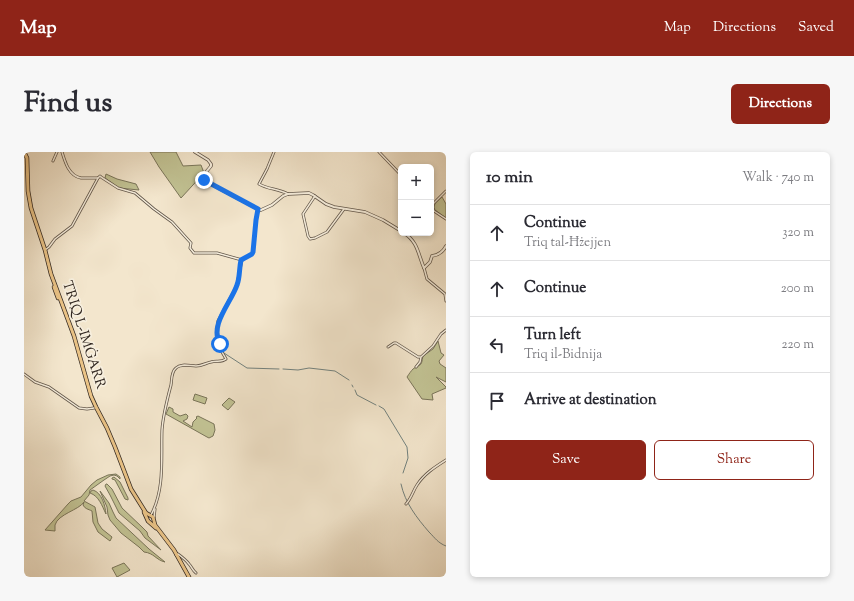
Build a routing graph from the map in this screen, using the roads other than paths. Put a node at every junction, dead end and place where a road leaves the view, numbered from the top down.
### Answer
1 (57, 152) edge
2 (62, 152) edge
3 (195, 152) edge
4 (274, 152) edge
5 (383, 152) edge
6 (24, 153) edge
7 (380, 153) edge
8 (53, 160) dead end
9 (398, 171) edge
10 (98, 178) junction
11 (446, 191) edge
12 (288, 194) junction
13 (315, 196) junction
14 (434, 202) edge
15 (258, 209) junction
16 (344, 209) junction
17 (434, 211) edge
18 (446, 219) edge
19 (398, 229) edge
20 (408, 236) edge
21 (446, 246) edge
22 (45, 250) junction
23 (242, 260) junction
24 (424, 268) junction
25 (446, 301) edge
26 (446, 330) edge
27 (388, 347) dead end
28 (421, 357) junction
29 (416, 367) dead end
30 (24, 374) edge
31 (94, 408) junction
32 (446, 460) edge
33 (406, 504) dead end
34 (155, 505) junction
35 (151, 517) junction
36 (176, 555) junction
37 (196, 573) dead end
38 (188, 577) edge

1 - 8 street
2 - 10 street
3 - 15 street
4 - 12 street
5 - 7 street
6 - 22 main road, TRIQ L-IMĠARR
6 - 31 main road, TRIQ L-IMĠARR
7 - 9 street
10 - 22 street
10 - 23 street
11 - 14 street
12 - 13 street
12 - 15 street
13 - 16 street
13 - 16 street
15 - 23 street
16 - 19 street
17 - 18 street
20 - 24 street
21 - 24 street
22 - 35 main road, TRIQ L-IMĠARR
23 - 34 street
24 - 25 street
26 - 28 street
27 - 28 street
28 - 29 street
30 - 31 street
31 - 35 main road, TRIQ L-IMĠARR
32 - 33 street
34 - 35 street
34 - 35 street
35 - 36 main road, TRIQ L-IMĠARR
35 - 38 main road, TRIQ L-IMĠARR
36 - 37 street
36 - 38 main road, TRIQ L-IMĠARR

